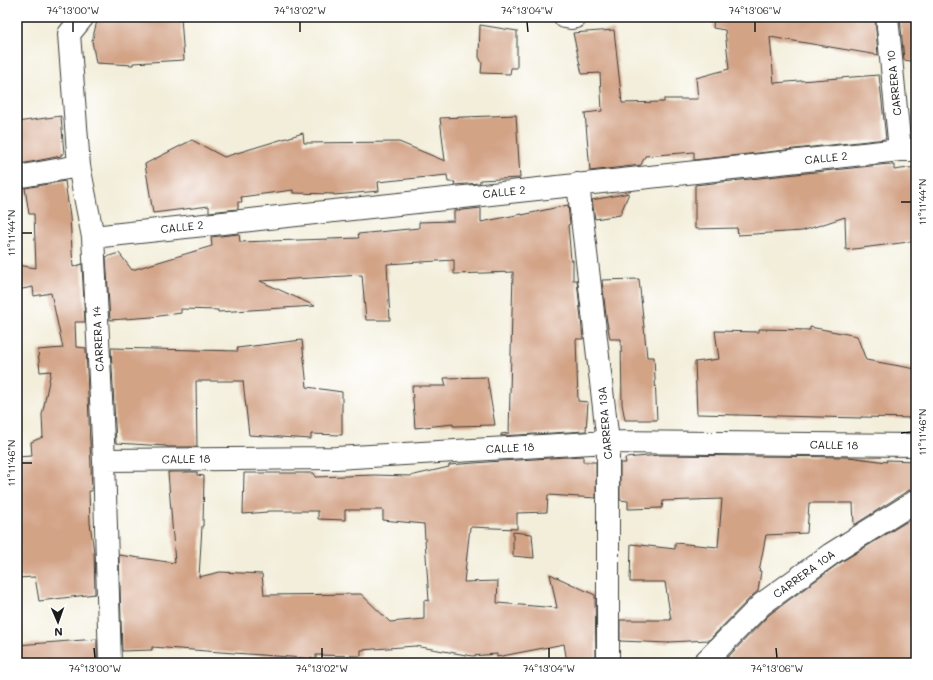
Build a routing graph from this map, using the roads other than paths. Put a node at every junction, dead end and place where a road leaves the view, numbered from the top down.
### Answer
1 (565, 17) edge
2 (576, 17) edge
3 (887, 17) edge
4 (81, 18) edge
5 (908, 150) edge
6 (79, 166) junction
7 (17, 177) edge
8 (578, 184) junction
9 (92, 237) junction
10 (608, 442) junction
11 (916, 446) edge
12 (104, 460) junction
13 (916, 501) edge
14 (110, 663) edge
15 (608, 663) edge
16 (704, 663) edge

1 - 2 street
3 - 5 street, CARRERA 10
4 - 6 street, CARRERA 14
5 - 8 street, CALLE 2
6 - 7 street
6 - 9 street, CARRERA 14
8 - 9 street, CALLE 2
8 - 10 street, CARRERA 13A
9 - 12 street, CARRERA 14
10 - 11 street, CALLE 18
10 - 12 street, CALLE 18
10 - 15 street, CARRERA 13A
12 - 14 street, CARRERA 14
13 - 16 street, CARRERA 10A

